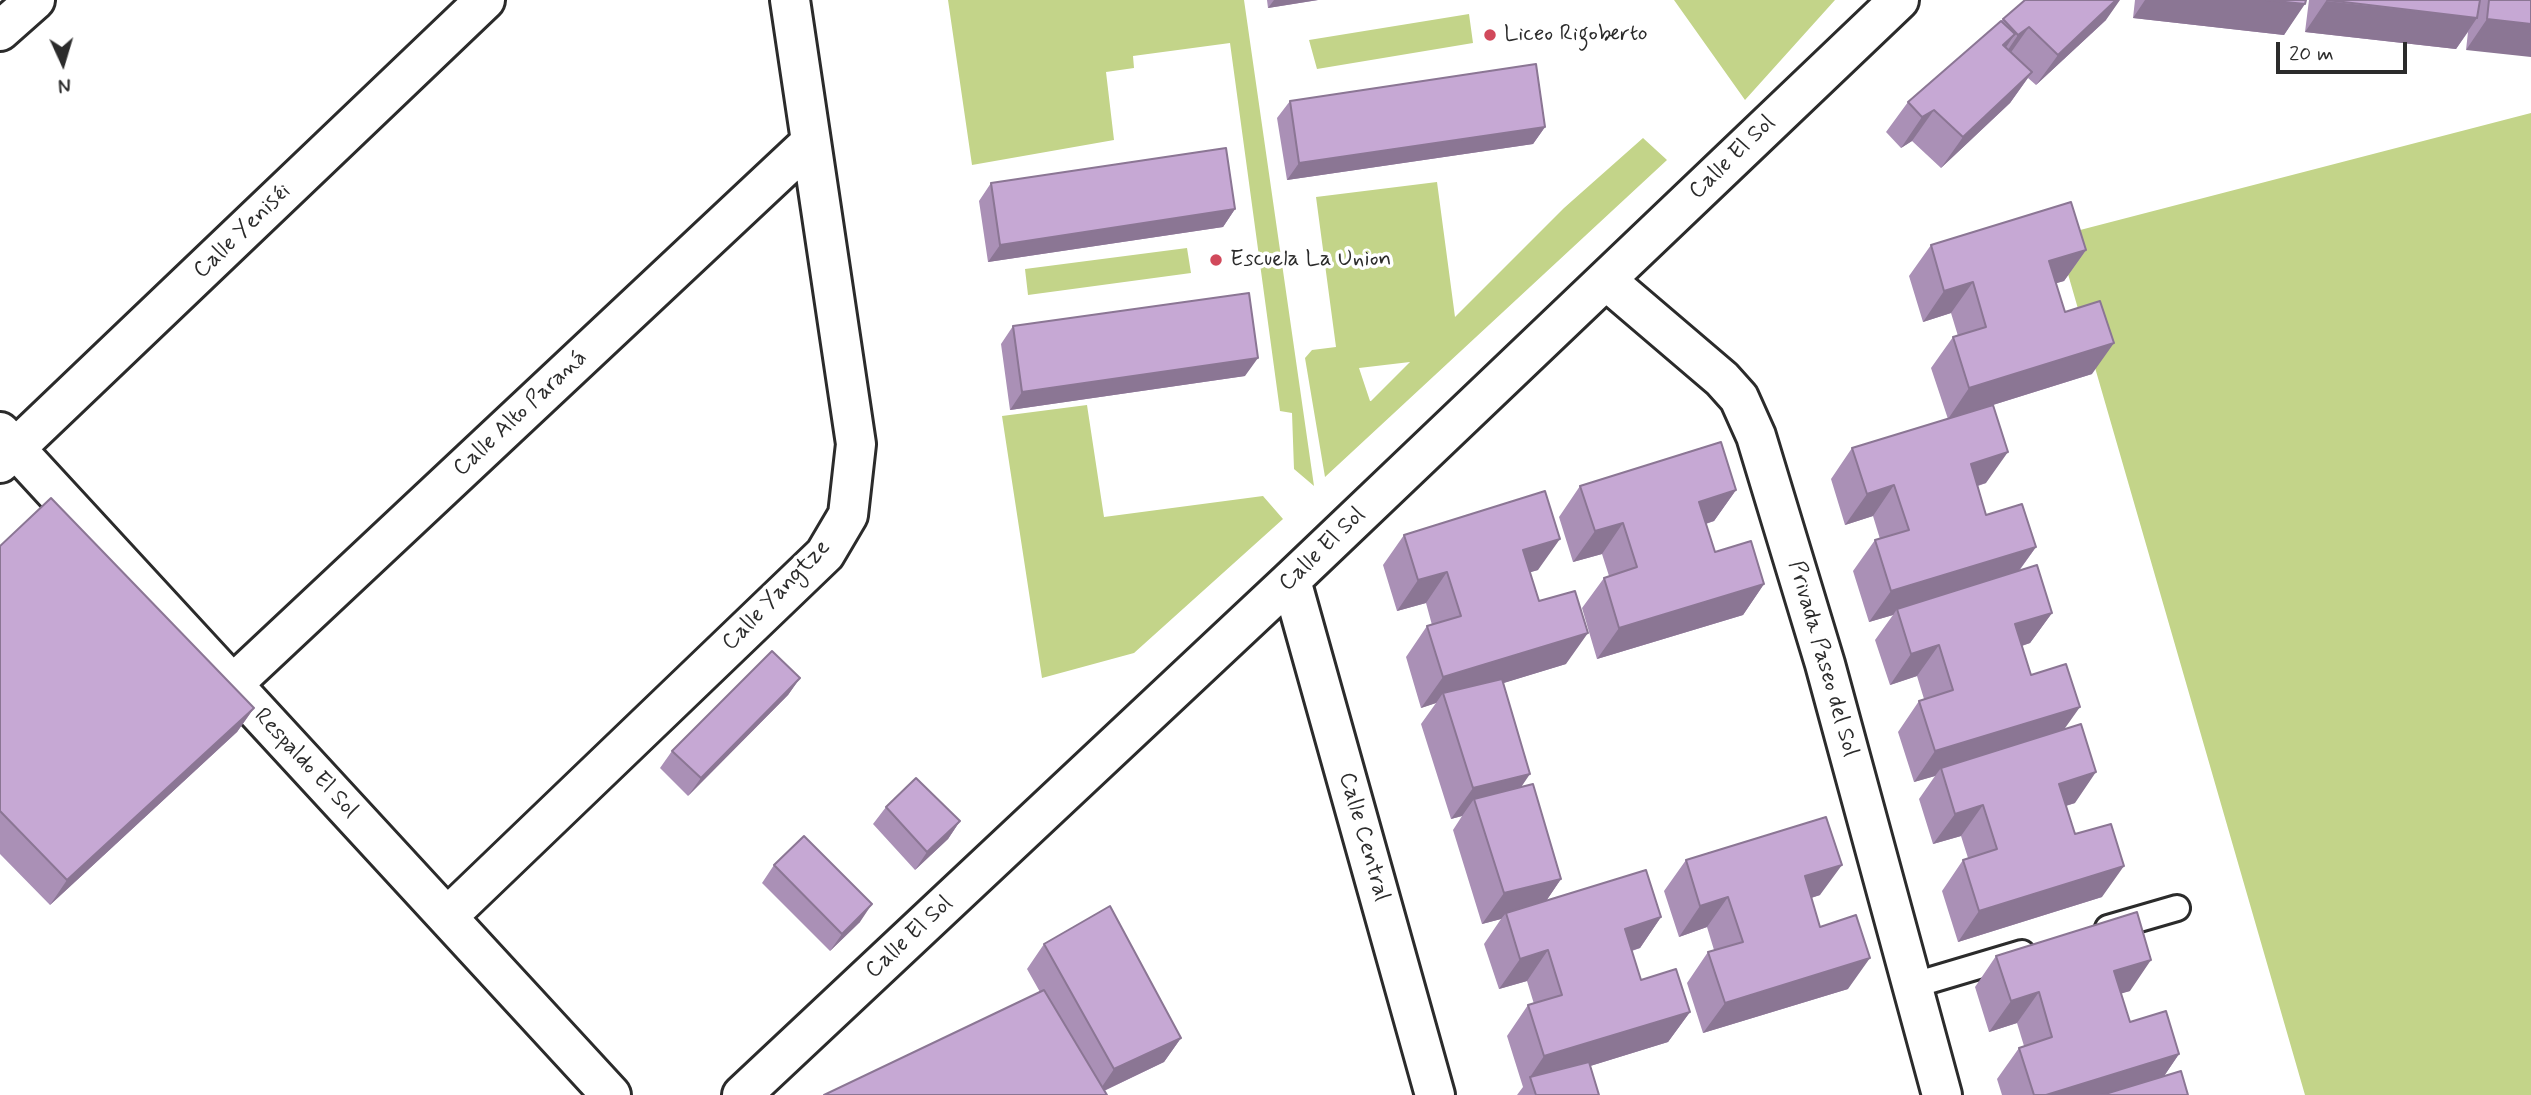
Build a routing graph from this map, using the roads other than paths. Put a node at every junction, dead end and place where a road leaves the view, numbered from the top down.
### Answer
1 (35, 0) edge
2 (485, 0) edge
3 (790, 0) edge
4 (1899, 0) edge
5 (0, 31) edge
6 (810, 144) junction
7 (1606, 280) junction
8 (5, 448) edge
9 (1291, 580) junction
10 (232, 685) junction
11 (2177, 908) dead end
12 (447, 917) junction
13 (2084, 935) edge
14 (2044, 947) edge
15 (1911, 986) junction
16 (611, 1095) edge
17 (742, 1095) edge
18 (1435, 1095) edge
19 (1942, 1095) edge

1 - 5 street
2 - 8 street, Calle Yeniséi
3 - 6 street, Calle Yangtze
4 - 7 street, Calle El Sol
6 - 10 street, Calle Alto Paraná
6 - 12 street, Calle Yangtze
7 - 9 street, Calle El Sol
7 - 15 street, Privada Paseo del Sol
8 - 10 street, Respaldo El Sol
9 - 17 street, Calle El Sol
9 - 18 street, Calle Central
10 - 12 street, Respaldo El Sol
11 - 13 lane
12 - 16 street, Respaldo El Sol
14 - 15 lane
15 - 19 street, Privada Paseo del Sol

